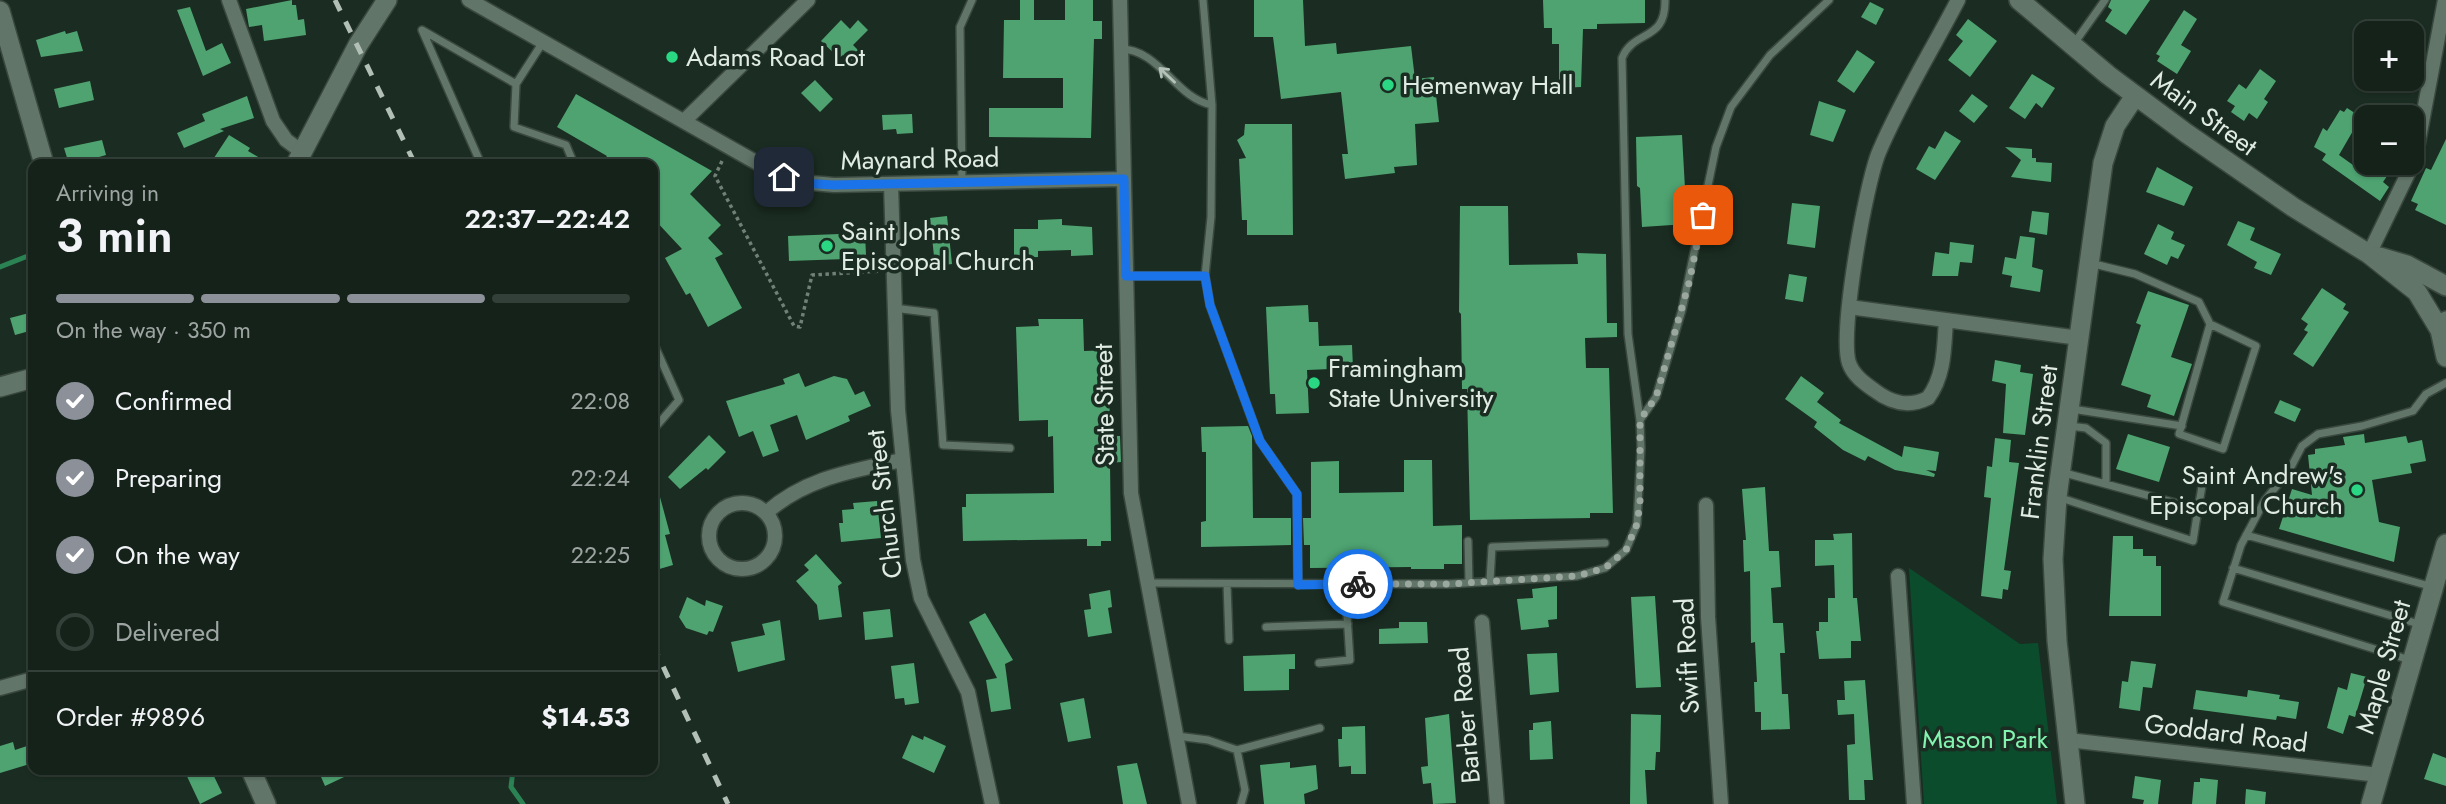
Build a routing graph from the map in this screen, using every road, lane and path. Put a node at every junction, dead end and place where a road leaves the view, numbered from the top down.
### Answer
1 (229, 0) edge
2 (387, 0) edge
3 (469, 0) edge
4 (808, 0) edge
5 (972, 0) edge
6 (1120, 0) edge
7 (1203, 0) edge
8 (1665, 0) edge
9 (1829, 0) edge
10 (1958, 0) edge
11 (2105, 0) edge
12 (2445, 0) edge
13 (2021, 1) edge
14 (0, 11) edge
15 (544, 42) junction
16 (2072, 46) junction
17 (1120, 49) junction
18 (516, 84) junction
19 (2135, 96) junction
20 (1212, 105) junction
21 (684, 121) junction
22 (730, 147) junction
23 (299, 158) edge
24 (43, 159) edge
25 (479, 159) edge
26 (572, 159) edge
27 (1124, 179) junction
28 (962, 183) junction
29 (891, 184) junction
30 (2369, 254) junction
31 (2090, 262) junction
32 (893, 270) junction
33 (1126, 276) junction
34 (1205, 276) junction
35 (2446, 286) edge
36 (1849, 307) junction
37 (894, 308) junction
38 (1946, 320) junction
39 (2210, 324) junction
40 (2443, 325) edge
41 (2079, 338) junction
42 (658, 353) edge
43 (2446, 357) edge
44 (28, 379) edge
45 (2446, 383) edge
46 (0, 387) edge
47 (2068, 417) junction
48 (1640, 420) junction
49 (658, 423) edge
50 (2182, 426) junction
51 (1010, 448) dead end
52 (902, 460) junction
53 (2060, 472) junction
54 (2204, 475) dead end
55 (2106, 484) junction
56 (2057, 497) junction
57 (1706, 505) dead end
58 (2199, 509) junction
59 (766, 513) junction
60 (2246, 535) junction
61 (1468, 541) dead end
62 (1605, 542) dead end
63 (2446, 544) edge
64 (2233, 568) junction
65 (1898, 576) dead end
66 (1490, 580) junction
67 (1469, 582) junction
68 (1148, 583) junction
69 (1227, 584) junction
70 (1298, 585) junction
71 (1345, 585) junction
72 (2434, 587) junction
73 (1482, 622) dead end
74 (1348, 624) junction
75 (2423, 625) junction
76 (1266, 628) dead end
77 (1229, 640) dead end
78 (2412, 660) junction
79 (1319, 663) dead end
80 (28, 680) edge
81 (0, 688) edge
82 (1320, 728) dead end
83 (1177, 736) junction
84 (2068, 740) junction
85 (1237, 750) junction
86 (253, 775) edge
87 (2379, 775) junction
88 (265, 804) edge
89 (992, 804) edge
90 (1189, 804) edge
91 (1241, 804) edge
92 (1497, 804) edge
93 (1721, 804) edge
94 (1914, 804) edge
95 (2075, 804) edge
96 (2371, 804) edge

1 - 23 street
2 - 23 street
3 - 15 street, Maynard Road
4 - 21 street
5 - 28 lane
6 - 17 street, State Street
7 - 20 lane
8 - 48 lane
9 - 48 lane
10 - 36 street
11 - 16 lane
12 - 30 street
13 - 16 street, Main Street
14 - 24 street
15 - 18 lane
15 - 21 street, Maynard Road
16 - 19 street, Main Street
20 -> 17 lane
17 - 27 street, State Street
18 - 25 lane
18 - 26 lane
19 - 30 street, Main Street
19 - 31 street, Franklin Street
20 - 34 lane
21 - 22 street, Maynard Road
22 - 29 street, Maynard Road
22 - 32 path
27 - 28 street, Maynard Road
27 - 33 street, State Street
28 - 29 street, Maynard Road
29 - 32 street, Church Street
30 - 35 street, Main Street
30 - 40 street, Main Street
31 - 39 lane
31 - 41 street, Franklin Street
32 - 37 street, Church Street
33 - 34 lane
33 - 68 street, State Street
34 - 70 lane
36 - 38 street
36 - 38 street
37 - 51 lane
37 - 52 street, Church Street
38 - 41 street
39 - 50 lane
39 - 50 lane
40 - 43 street, Main Street
41 - 47 street, Franklin Street
42 - 49 lane
44 - 46 street
45 - 60 lane
47 - 50 lane
47 - 53 street, Franklin Street
47 - 55 lane
48 - 66 lane
52 - 59 street
52 - 89 street, Church Street
53 - 55 lane
53 - 56 street, Franklin Street
54 - 58 lane
55 - 58 lane
56 - 58 lane
56 - 84 street, Franklin Street
57 - 93 street, Swift Road
59 - 59 street
60 - 64 lane
60 - 72 lane
61 - 67 lane
62 - 66 lane
63 - 72 street, Maple Street
64 - 75 lane
64 - 78 lane
65 - 94 street
66 - 67 lane
67 - 71 lane
68 - 69 lane
68 - 83 street, State Street
69 - 70 lane
69 - 77 lane
70 - 71 lane
71 - 74 lane
72 - 75 street, Maple Street
73 - 92 street, Barber Road
74 - 76 lane
74 - 79 lane
75 - 78 street, Maple Street
78 - 87 street, Maple Street
80 - 81 street
82 - 85 lane
83 - 85 lane
83 - 90 street, State Street
84 - 87 street, Goddard Road
84 - 95 street, Franklin Street
85 - 91 lane
86 - 88 street
87 - 96 street, Maple Street

